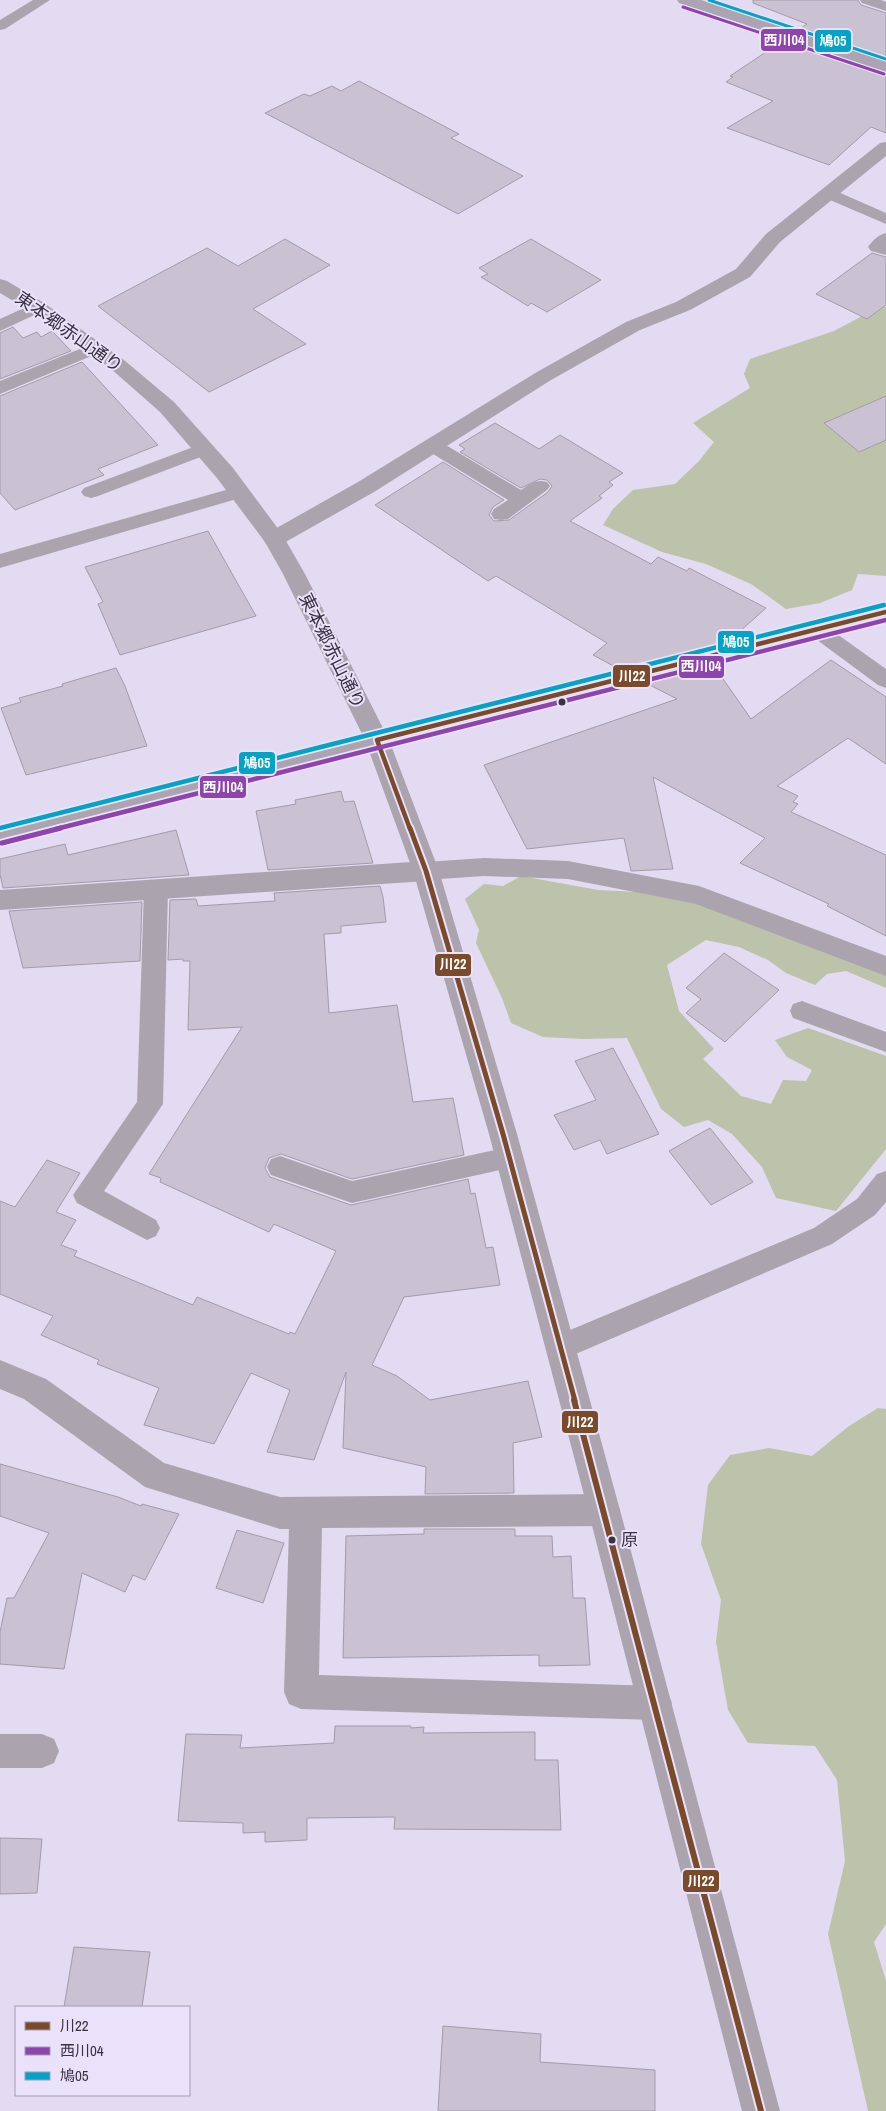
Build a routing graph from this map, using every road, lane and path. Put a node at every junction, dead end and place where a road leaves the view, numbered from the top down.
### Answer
1 (43, 0) edge
2 (685, 0) edge
3 (867, 0) edge
4 (886, 7) edge
5 (0, 26) edge
6 (886, 67) edge
7 (886, 147) edge
8 (829, 193) junction
9 (886, 219) edge
10 (886, 238) edge
11 (886, 250) edge
12 (0, 285) edge
13 (37, 306) junction
14 (0, 326) edge
15 (95, 348) junction
16 (0, 388) edge
17 (432, 445) junction
18 (204, 450) junction
19 (540, 486) dead end
20 (91, 492) dead end
21 (240, 492) junction
22 (521, 499) junction
23 (501, 514) dead end
24 (274, 539) junction
25 (0, 561) edge
26 (886, 612) edge
27 (816, 629) junction
28 (886, 680) edge
29 (377, 740) junction
30 (0, 836) edge
31 (426, 871) junction
32 (156, 889) junction
33 (0, 900) edge
34 (886, 966) edge
35 (802, 1011) dead end
36 (886, 1042) edge
37 (509, 1158) junction
38 (280, 1167) dead end
39 (886, 1182) edge
40 (147, 1228) dead end
41 (561, 1347) junction
42 (0, 1374) edge
43 (604, 1510) junction
44 (306, 1512) junction
45 (655, 1702) junction
46 (0, 1751) edge
47 (42, 1752) dead end
48 (760, 2111) edge

1 - 5 lane
2 - 6 main road
3 - 4 lane
7 - 8 street
8 - 9 lane
8 - 17 street
10 - 11 lane
12 - 13 street, 東本郷赤山通り
13 - 14 lane
13 - 15 street, 東本郷赤山通り
15 - 16 lane
15 - 18 street, 東本郷赤山通り
17 - 22 lane
17 - 24 street
18 - 20 lane
18 - 21 street, 東本郷赤山通り
19 - 22 lane
21 - 24 street, 東本郷赤山通り
21 - 25 lane
22 - 23 lane
24 - 29 street, 東本郷赤山通り
26 - 27 main road
27 - 28 lane
27 - 29 main road
29 - 30 main road
29 - 31 street, 東本郷赤山通り
31 - 32 street
31 - 34 lane
31 - 37 street, 東本郷赤山通り
32 - 33 street
32 - 40 lane
35 - 36 lane
37 - 38 lane
37 - 41 street, 東本郷赤山通り
39 - 41 lane
41 - 43 street, 東本郷赤山通り
42 - 44 street
43 - 44 street
43 - 45 street, 東本郷赤山通り
44 - 45 street
45 - 48 street, 東本郷赤山通り
46 - 47 street

